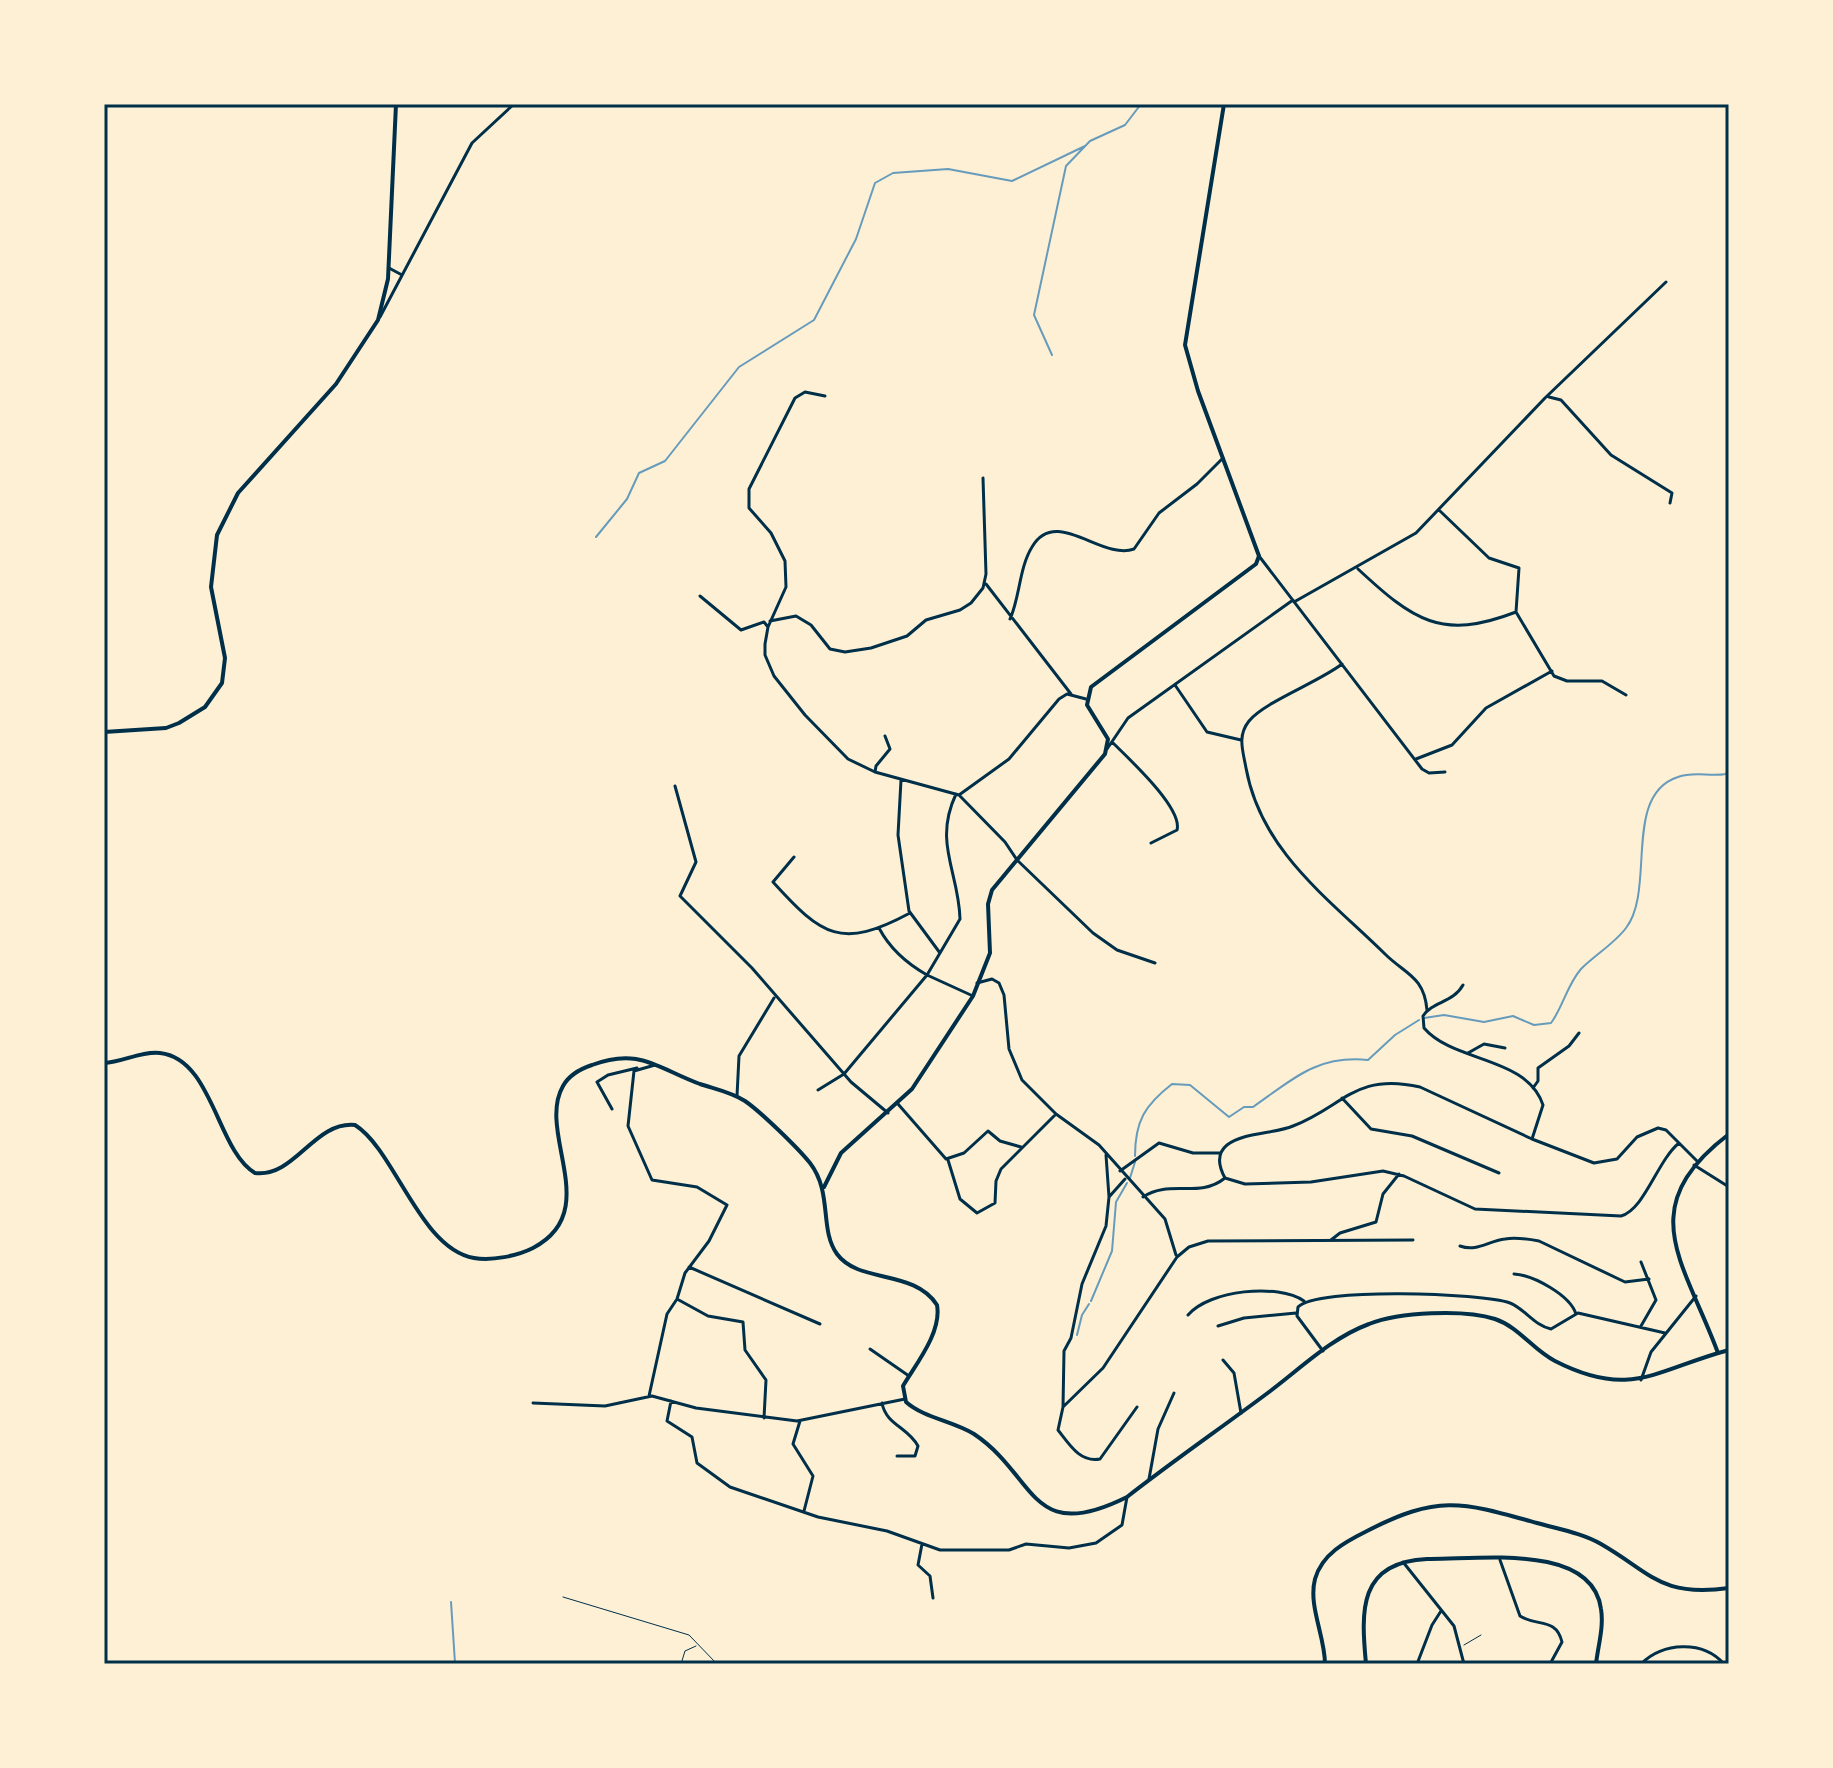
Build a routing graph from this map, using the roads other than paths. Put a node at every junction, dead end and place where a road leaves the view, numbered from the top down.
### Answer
1 (396, 104) edge
2 (514, 104) edge
3 (1224, 104) edge
4 (389, 268) junction
5 (402, 275) junction
6 (1666, 282) dead end
7 (378, 320) junction
8 (825, 396) dead end
9 (1545, 398) junction
10 (1223, 458) junction
11 (983, 478) dead end
12 (1670, 503) dead end
13 (1439, 511) junction
14 (1259, 556) junction
15 (1358, 569) junction
16 (985, 582) junction
17 (700, 596) dead end
18 (1294, 601) junction
19 (1516, 612) junction
20 (1010, 619) junction
21 (770, 621) junction
22 (768, 627) junction
23 (1342, 664) junction
24 (1552, 671) junction
25 (1174, 684) junction
26 (1071, 694) junction
27 (1626, 695) dead end
28 (1086, 699) junction
29 (104, 732) edge
30 (885, 736) dead end
31 (1241, 740) junction
32 (1112, 742) junction
33 (1107, 749) junction
34 (1416, 759) junction
35 (875, 772) junction
36 (1445, 772) dead end
37 (901, 780) junction
38 (675, 786) dead end
39 (958, 795) junction
40 (1151, 843) dead end
41 (794, 857) dead end
42 (1017, 860) junction
43 (910, 913) junction
44 (879, 928) junction
45 (940, 953) junction
46 (1155, 963) dead end
47 (927, 975) junction
48 (977, 983) junction
49 (1463, 985) dead end
50 (973, 996) junction
51 (775, 997) junction
52 (1427, 1010) junction
53 (1579, 1033) dead end
54 (1505, 1048) dead end
55 (1468, 1053) junction
56 (104, 1063) edge
57 (659, 1065) junction
58 (637, 1068) junction
59 (844, 1074) junction
60 (1533, 1088) junction
61 (818, 1090) dead end
62 (737, 1096) junction
63 (1341, 1097) junction
64 (898, 1104) junction
65 (612, 1109) dead end
66 (888, 1113) junction
67 (1056, 1114) junction
68 (1729, 1134) edge
69 (1532, 1139) junction
70 (1679, 1143) junction
71 (1022, 1147) junction
72 (1106, 1153) junction
73 (1220, 1153) junction
74 (948, 1160) junction
75 (1696, 1163) junction
76 (1120, 1171) junction
77 (1499, 1173) dead end
78 (1399, 1174) junction
79 (1126, 1178) junction
80 (1225, 1178) junction
81 (824, 1187) junction
82 (1729, 1187) edge
83 (1109, 1197) junction
84 (1143, 1197) junction
85 (1331, 1240) junction
86 (1413, 1240) dead end
87 (1460, 1246) dead end
88 (1177, 1257) junction
89 (1641, 1262) dead end
90 (689, 1267) junction
91 (1514, 1274) dead end
92 (1649, 1279) junction
93 (1696, 1296) junction
94 (677, 1299) junction
95 (1304, 1301) junction
96 (1296, 1313) junction
97 (1576, 1314) junction
98 (1188, 1315) dead end
99 (820, 1324) dead end
100 (1218, 1326) dead end
101 (1641, 1326) junction
102 (1665, 1333) junction
103 (870, 1349) dead end
104 (1729, 1350) edge
105 (1323, 1351) junction
106 (1718, 1353) junction
107 (1223, 1360) dead end
108 (909, 1376) junction
109 (1641, 1380) junction
110 (1174, 1393) dead end
111 (649, 1396) junction
112 (905, 1399) junction
113 (671, 1401) junction
114 (533, 1403) dead end
115 (882, 1403) junction
116 (1063, 1407) junction
117 (1137, 1407) dead end
118 (1241, 1413) junction
119 (764, 1418) junction
120 (800, 1421) junction
121 (897, 1456) dead end
122 (1149, 1479) junction
123 (1127, 1497) junction
124 (804, 1511) junction
125 (922, 1544) junction
126 (1500, 1560) junction
127 (1403, 1562) junction
128 (1729, 1588) edge
129 (933, 1598) dead end
130 (1441, 1611) junction
131 (1325, 1664) edge
132 (1366, 1664) edge
133 (1417, 1664) edge
134 (1464, 1664) edge
135 (1550, 1664) edge
136 (1596, 1664) edge
137 (1641, 1664) edge
138 (1724, 1664) edge

1 - 4 main road
2 - 5 street
3 - 10 main road
4 - 5 street
4 - 7 main road
5 - 7 street
6 - 9 street
7 - 29 main road
8 - 21 street
9 - 12 street
9 - 13 street
10 - 14 main road
10 - 20 street
11 - 16 street
13 - 15 street
13 - 19 street
14 - 18 street
14 - 28 main road
15 - 18 street
15 - 19 street
16 - 20 street
16 - 21 street
17 - 22 street
18 - 23 street
18 - 25 street
19 - 24 street
20 - 26 street
21 - 22 street
22 - 35 street
23 - 31 street
23 - 34 street
24 - 27 street
24 - 34 street
25 - 31 street
25 - 32 street
26 - 28 street
26 - 39 street
28 - 33 main road
30 - 35 street
31 - 52 street
32 - 33 street
32 - 40 street
33 - 42 main road
34 - 36 street
35 - 37 street
37 - 39 street
37 - 43 street
38 - 51 street
39 - 42 street
39 - 45 street
41 - 44 street
42 - 46 street
42 - 48 main road
43 - 44 street
43 - 45 street
44 - 47 street
45 - 47 street
47 - 50 street
47 - 59 street
48 - 50 main road
48 - 67 street
49 - 52 street
50 - 64 main road
51 - 59 street
51 - 62 street
52 - 55 street
53 - 60 street
54 - 55 street
55 - 60 street
56 - 57 main road
57 - 58 street
57 - 62 main road
58 - 65 street
58 - 90 street
59 - 61 street
59 - 66 street
60 - 69 street
62 - 81 main road
63 - 69 street
63 - 73 street
63 - 77 street
64 - 66 main road
64 - 74 street
66 - 81 main road
67 - 71 street
67 - 72 street
68 - 75 main road
69 - 70 street
70 - 75 street
70 - 78 street
71 - 74 street
71 - 74 street
72 - 76 street
72 - 83 street
73 - 76 street
73 - 80 street
75 - 82 street
75 - 93 main road
76 - 79 street
78 - 80 street
78 - 85 street
79 - 83 street
79 - 84 street
80 - 84 street
81 - 108 main road
83 - 116 street
84 - 88 street
85 - 86 street
85 - 88 street
87 - 92 street
88 - 116 street
89 - 92 street
90 - 94 street
90 - 99 street
91 - 97 street
92 - 101 street
93 - 102 street
93 - 106 main road
94 - 111 street
94 - 119 street
95 - 96 street
95 - 97 street
95 - 98 street
96 - 100 street
96 - 105 street
97 - 101 street
101 - 102 street
102 - 109 street
103 - 108 street
104 - 106 main road
105 - 109 main road
105 - 118 main road
106 - 109 main road
107 - 118 street
108 - 112 main road
110 - 122 street
111 - 113 street
111 - 114 street
112 - 115 street
112 - 123 main road
113 - 119 street
113 - 124 street
115 - 120 street
115 - 121 street
116 - 117 street
118 - 122 main road
119 - 120 street
120 - 124 street
122 - 123 main road
123 - 125 street
124 - 125 street
125 - 129 street
126 - 127 main road
126 - 135 street
126 - 136 main road
127 - 130 street
127 - 132 main road
128 - 131 main road
130 - 133 street
130 - 134 street
137 - 138 street

